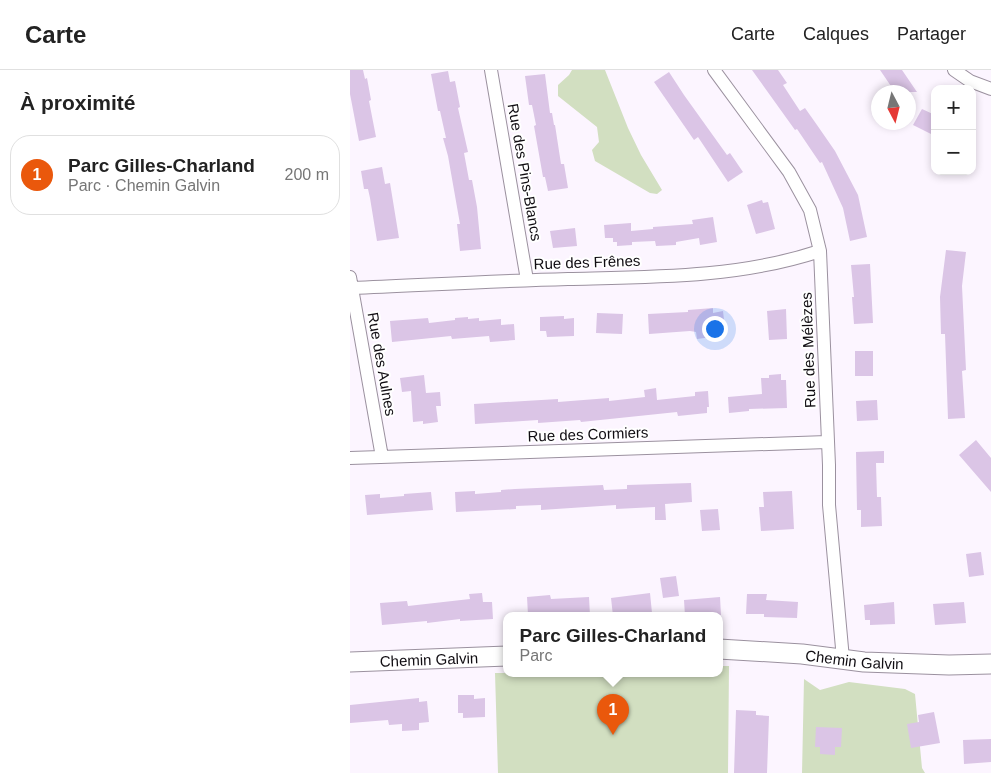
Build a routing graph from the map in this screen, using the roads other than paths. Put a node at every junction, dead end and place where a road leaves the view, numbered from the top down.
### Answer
1 (491, 70) edge
2 (714, 70) edge
3 (954, 70) edge
4 (991, 89) edge
5 (820, 250) junction
6 (527, 280) junction
7 (351, 282) edge
8 (827, 442) junction
9 (382, 457) junction
10 (350, 458) edge
11 (723, 649) edge
12 (503, 656) edge
13 (843, 660) junction
14 (350, 662) edge
15 (991, 664) edge

1 - 6 street, Rue des Pins-Blancs
2 - 5 street, Rue des Mélèzes
3 - 4 street
5 - 6 street, Rue des Frênes
5 - 8 street, Rue des Mélèzes
6 - 7 street, Rue des Frênes
7 - 9 street, Rue des Aulnes
8 - 9 street, Rue des Cormiers
8 - 13 street, Rue des Mélèzes
9 - 10 street, Rue des Cormiers
11 - 13 street, Chemin Galvin
12 - 14 street, Chemin Galvin
13 - 15 street, Chemin Galvin

